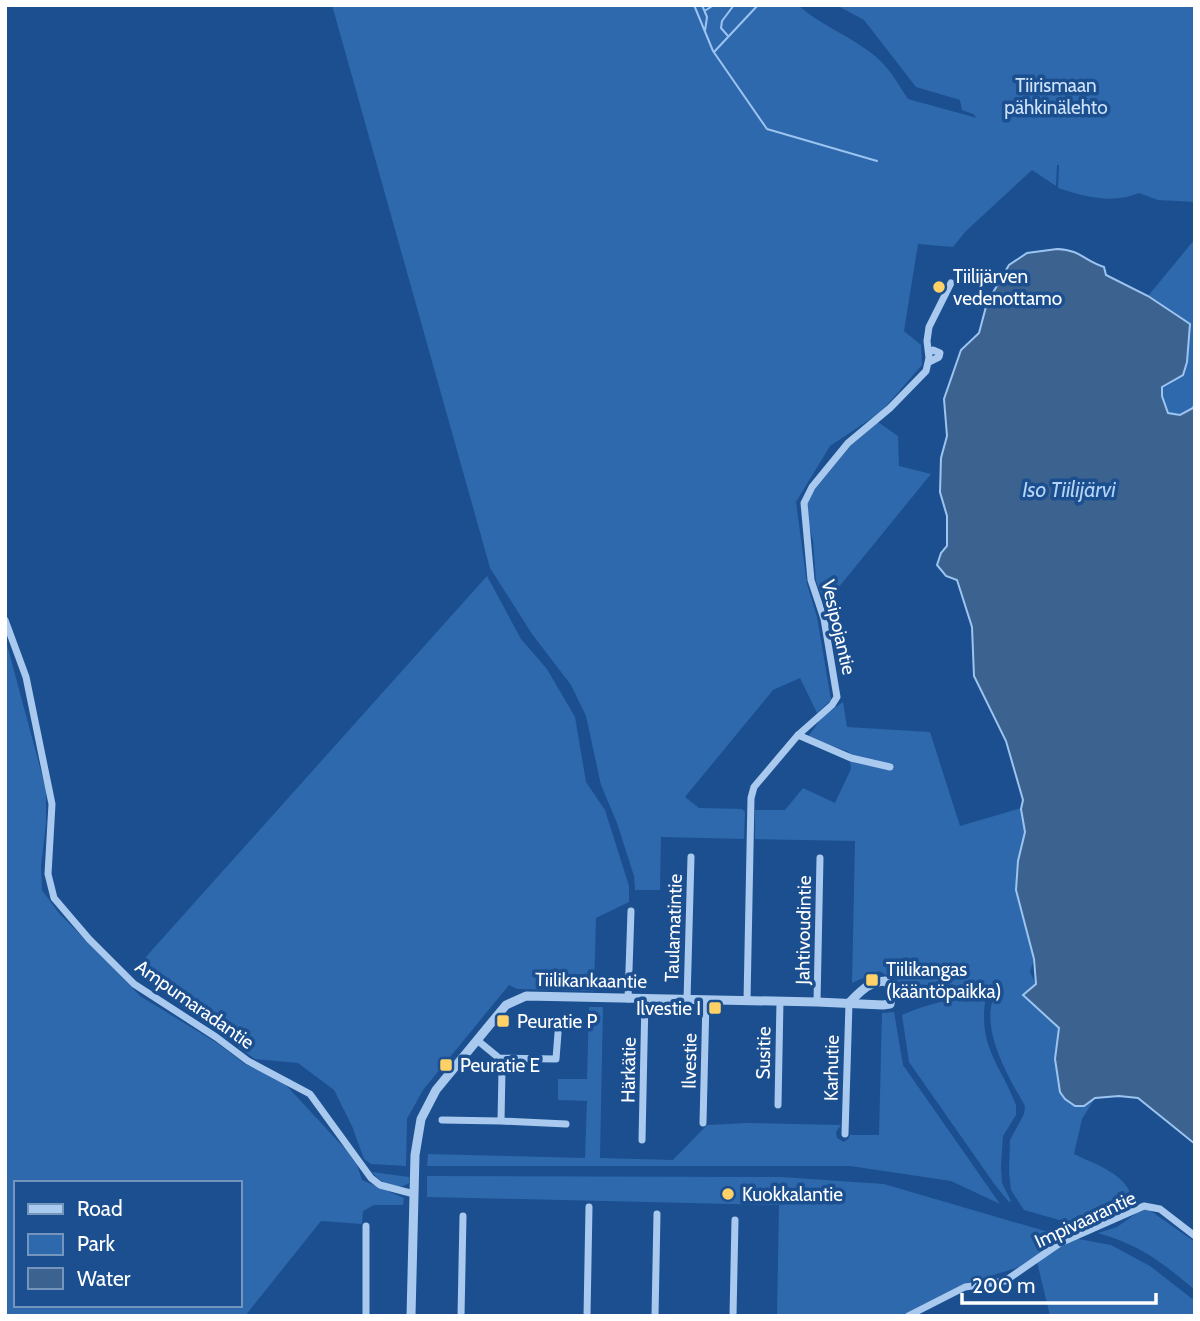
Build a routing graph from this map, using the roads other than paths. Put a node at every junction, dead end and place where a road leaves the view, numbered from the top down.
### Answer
1 (951, 283) dead end
2 (5, 620) edge
3 (798, 735) junction
4 (890, 767) dead end
5 (691, 857) dead end
6 (820, 858) dead end
7 (631, 911) dead end
8 (628, 999) junction
9 (645, 999) junction
10 (687, 1000) junction
11 (706, 1000) junction
12 (747, 1001) junction
13 (780, 1001) junction
14 (817, 1002) junction
15 (849, 1003) junction
16 (558, 1033) dead end
17 (477, 1040) junction
18 (499, 1058) junction
19 (778, 1105) dead end
20 (442, 1120) dead end
21 (501, 1121) junction
22 (704, 1123) dead end
23 (566, 1124) dead end
24 (845, 1133) dead end
25 (642, 1140) dead end
26 (414, 1195) junction
27 (589, 1207) dead end
28 (657, 1214) dead end
29 (464, 1216) dead end
30 (735, 1220) dead end
31 (366, 1226) dead end
32 (1195, 1236) edge
33 (366, 1316) edge
34 (411, 1316) edge
35 (461, 1316) edge
36 (587, 1316) edge
37 (655, 1316) edge
38 (733, 1316) edge
39 (908, 1316) edge

1 - 3 street, Vesipojantie
2 - 26 street, Ampumaradantie
3 - 4 street
3 - 12 street, Vesipojantie
5 - 10 street, Taulamatintie
6 - 14 street, Jahtivoudintie
7 - 8 street
8 - 9 street, Tiilikankaantie
8 - 17 street, Tiilikankaantie
9 - 10 street, Tiilikankaantie
9 - 25 street, Härkätie
10 - 11 street, Tiilikankaantie
11 - 12 street, Tiilikankaantie
11 - 22 street, Ilvestie
12 - 13 street, Tiilikankaantie
13 - 14 street, Tiilikankaantie
13 - 19 street, Susitie
14 - 15 street, Tiilikankaantie
15 - 15 street, Tiilikankaantie
15 - 24 street, Karhutie
16 - 18 street
17 - 18 street
17 - 26 street, Tiilikankaantie
18 - 21 street
20 - 21 street
21 - 23 street
26 - 34 street, Tiilikankaantie
27 - 36 street
28 - 37 street
29 - 35 street
30 - 38 street
31 - 33 street
32 - 39 street, Impivaarantie

